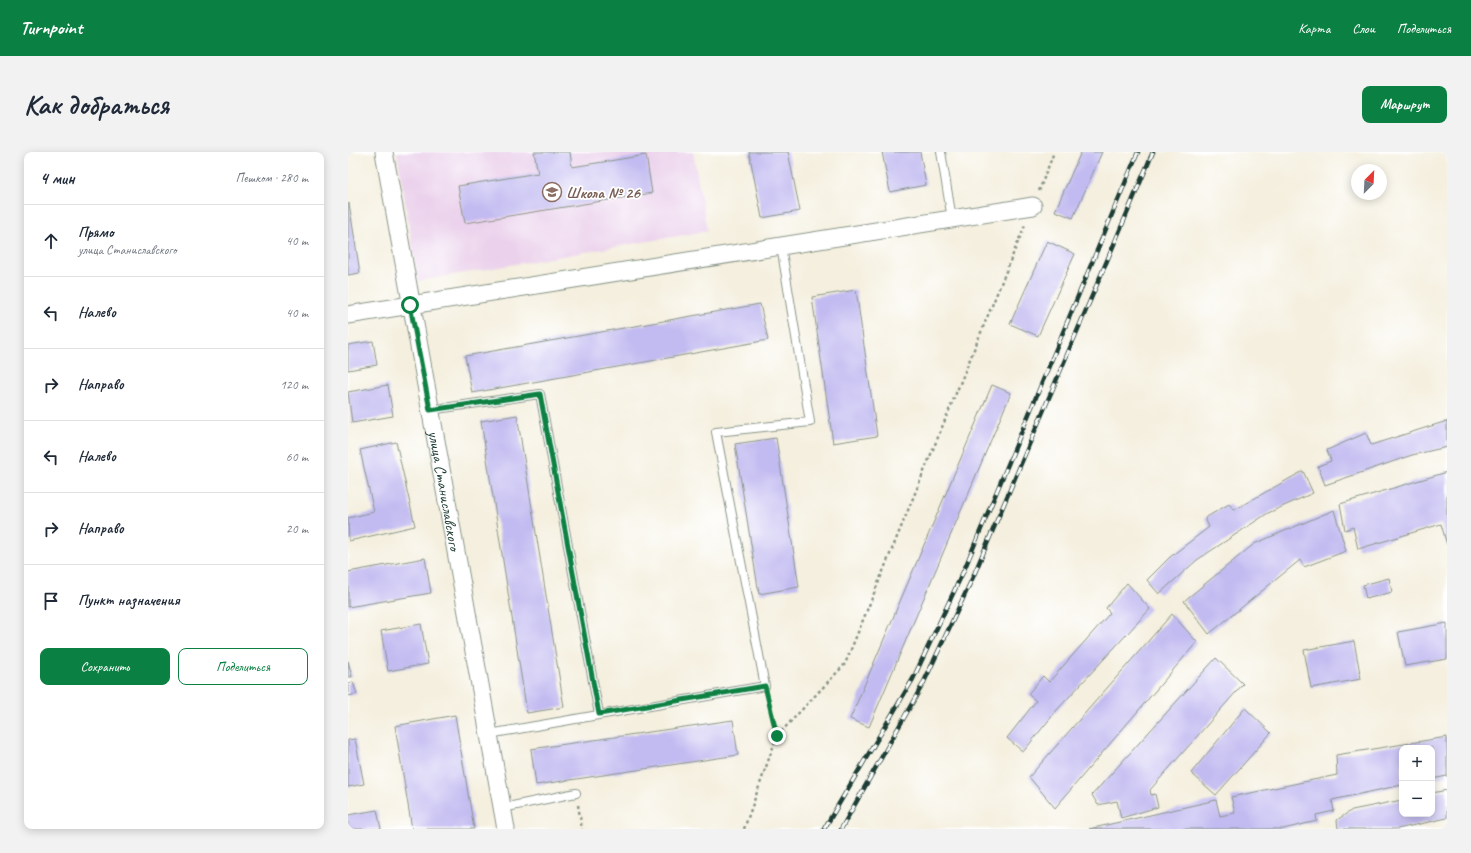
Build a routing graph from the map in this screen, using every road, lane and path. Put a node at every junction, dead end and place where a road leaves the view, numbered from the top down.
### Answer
1 (384, 152) edge
2 (941, 152) edge
3 (1054, 152) edge
4 (1033, 206) junction
5 (952, 218) junction
6 (781, 246) junction
7 (410, 305) junction
8 (348, 315) edge
9 (430, 410) junction
10 (765, 686) junction
11 (599, 714) junction
12 (490, 734) junction
13 (777, 736) junction
14 (576, 793) joint
15 (502, 808) junction
16 (506, 829) edge
17 (582, 829) edge
18 (744, 829) edge

1 - 7 street, улица Станиславского
2 - 5 lane
3 - 4 path
4 - 5 street
4 - 13 path
5 - 6 street
6 - 7 street
6 - 10 lane
7 - 8 street
7 - 9 street, улица Станиславского
9 - 11 lane
9 - 12 street, улица Станиславского
10 - 11 lane
10 - 13 path
11 - 12 lane
12 - 15 street, улица Станиславского
13 - 18 path
14 - 15 lane
14 - 17 path
15 - 16 street, улица Станиславского

